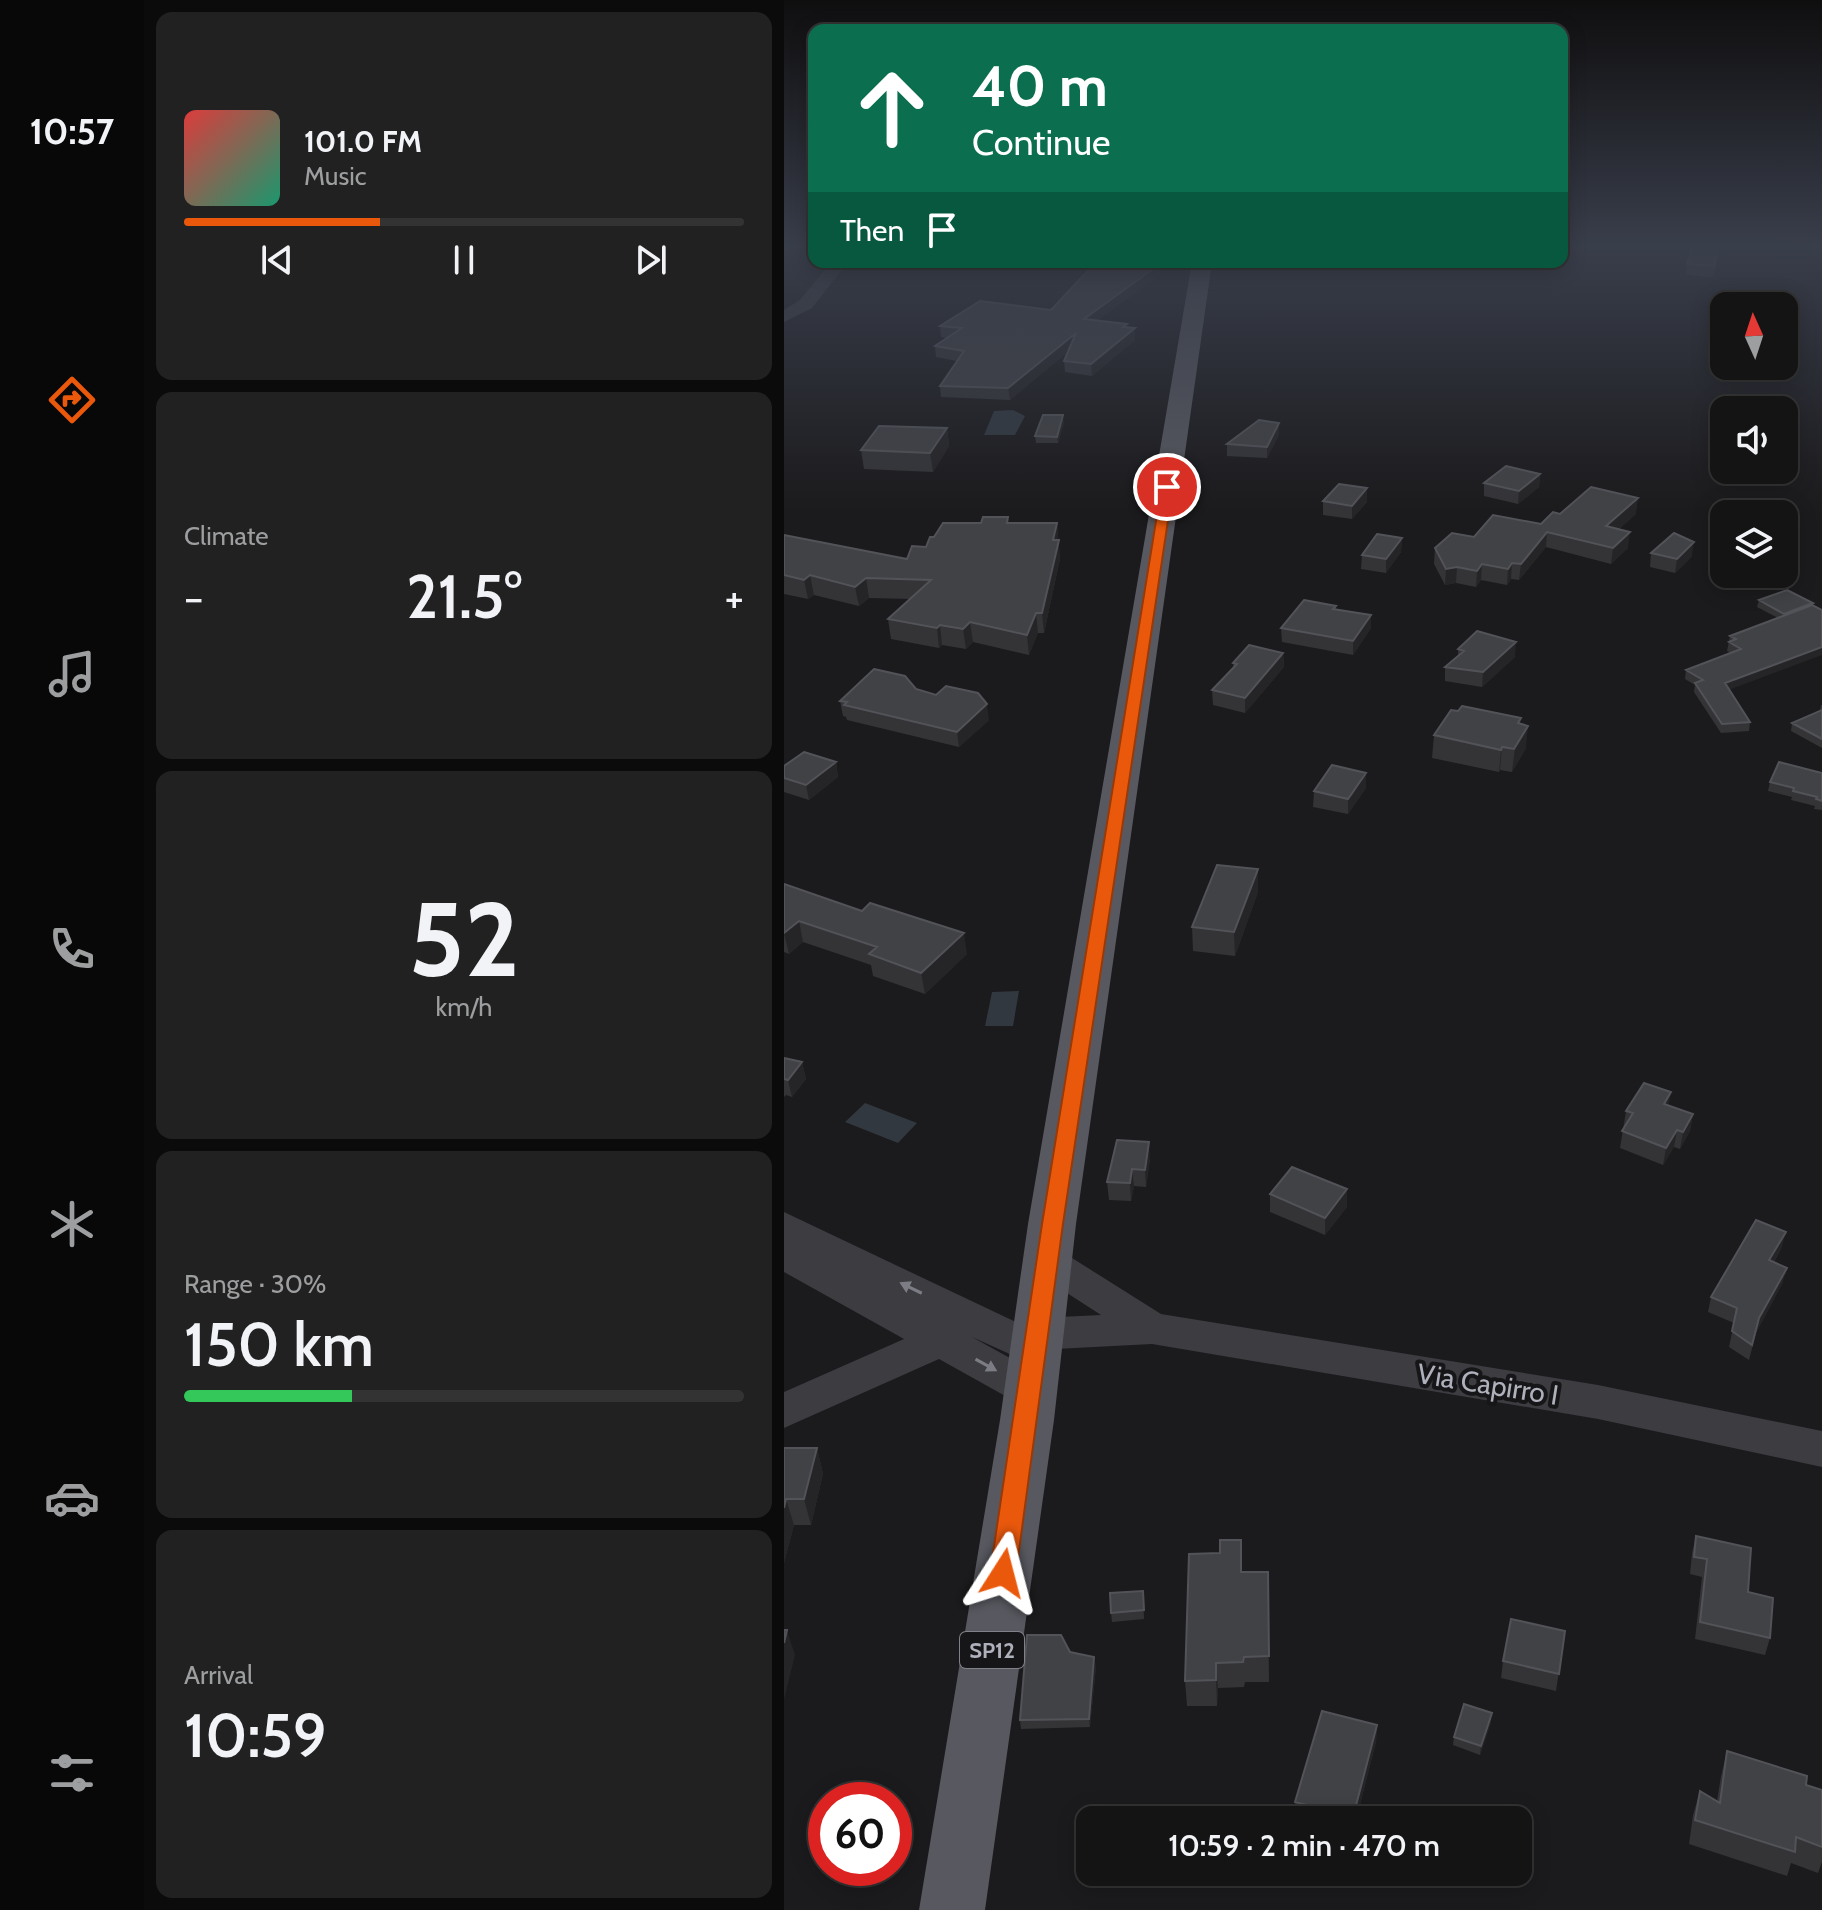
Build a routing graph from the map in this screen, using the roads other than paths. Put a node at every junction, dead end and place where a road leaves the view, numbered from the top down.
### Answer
1 (1191, 333) edge
2 (784, 1226) edge
3 (784, 1254) edge
4 (981, 1322) junction
5 (1152, 1328) junction
6 (1039, 1329) junction
7 (940, 1340) junction
8 (784, 1411) edge
9 (1822, 1449) edge
10 (952, 1910) edge

1 - 6 main road, SP12
4 -> 2 street
3 - 7 street
4 - 6 street
4 - 7 street
5 - 6 street, Via Capirro I
5 - 6 street, Via Capirro I
5 - 9 street, Via Capirro I
7 -> 6 street
6 - 10 main road, SP12
7 - 8 street

